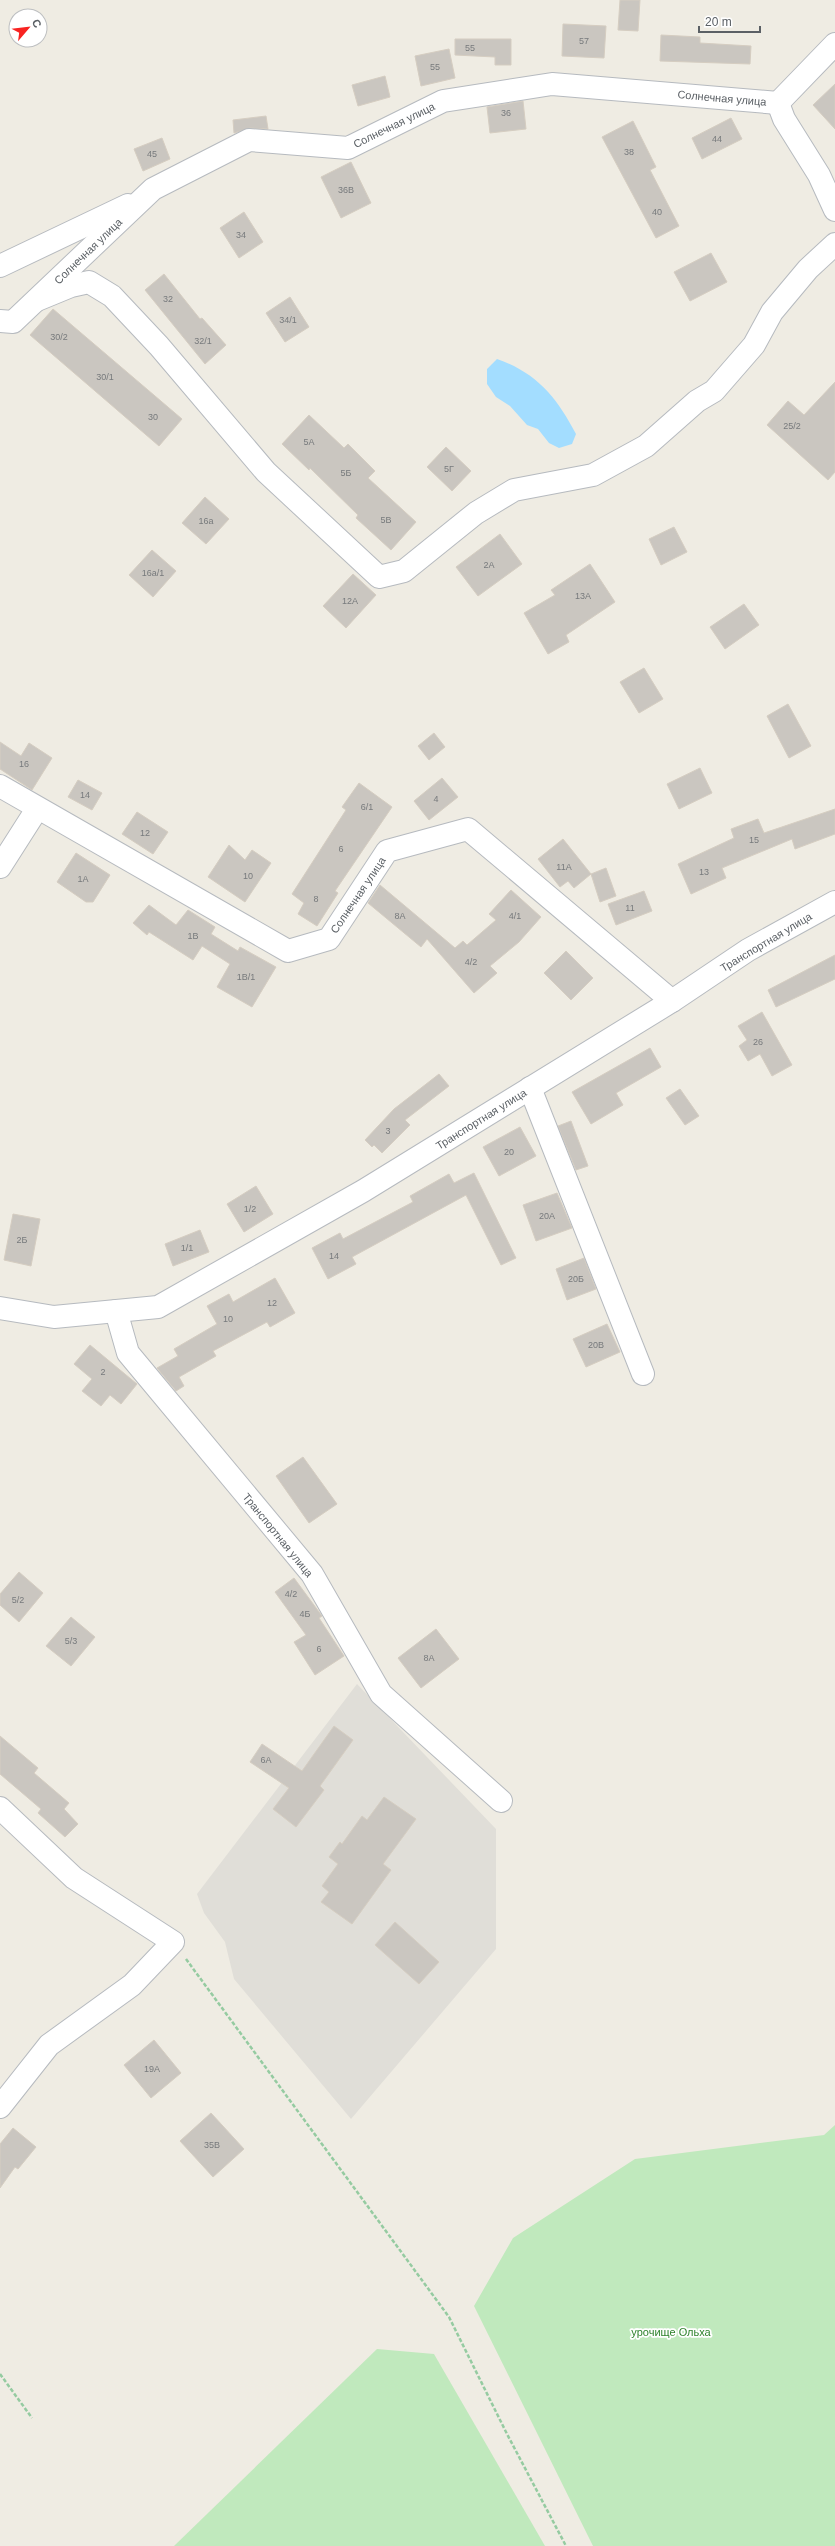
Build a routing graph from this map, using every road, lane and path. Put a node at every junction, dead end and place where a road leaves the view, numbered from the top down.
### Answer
1 (835, 44) edge
2 (778, 103) junction
3 (145, 196) junction
4 (835, 210) edge
5 (835, 244) edge
6 (0, 266) edge
7 (36, 300) junction
8 (0, 321) edge
9 (0, 786) edge
10 (37, 809) junction
11 (0, 867) edge
12 (835, 902) edge
13 (672, 1001) junction
14 (530, 1088) junction
15 (0, 1308) edge
16 (116, 1311) junction
17 (643, 1374) dead end
18 (501, 1801) dead end
19 (0, 1808) edge
20 (174, 1942) junction
21 (0, 2106) edge
22 (0, 2374) edge
23 (32, 2418) dead end
24 (566, 2546) edge

1 - 2 street
2 - 3 street, Солнечная улица
2 - 4 street
3 - 6 street
3 - 7 street, Солнечная улица
5 - 7 street
7 - 8 street, Солнечная улица
9 - 10 street, Солнечная улица
10 - 11 street
10 - 13 street, Солнечная улица
12 - 13 street, Транспортная улица
13 - 14 street, Транспортная улица
14 - 16 street, Транспортная улица
14 - 17 street
15 - 16 street, Транспортная улица
16 - 18 street, Транспортная улица
19 - 20 street
20 - 21 street
20 - 24 path
22 - 23 path

